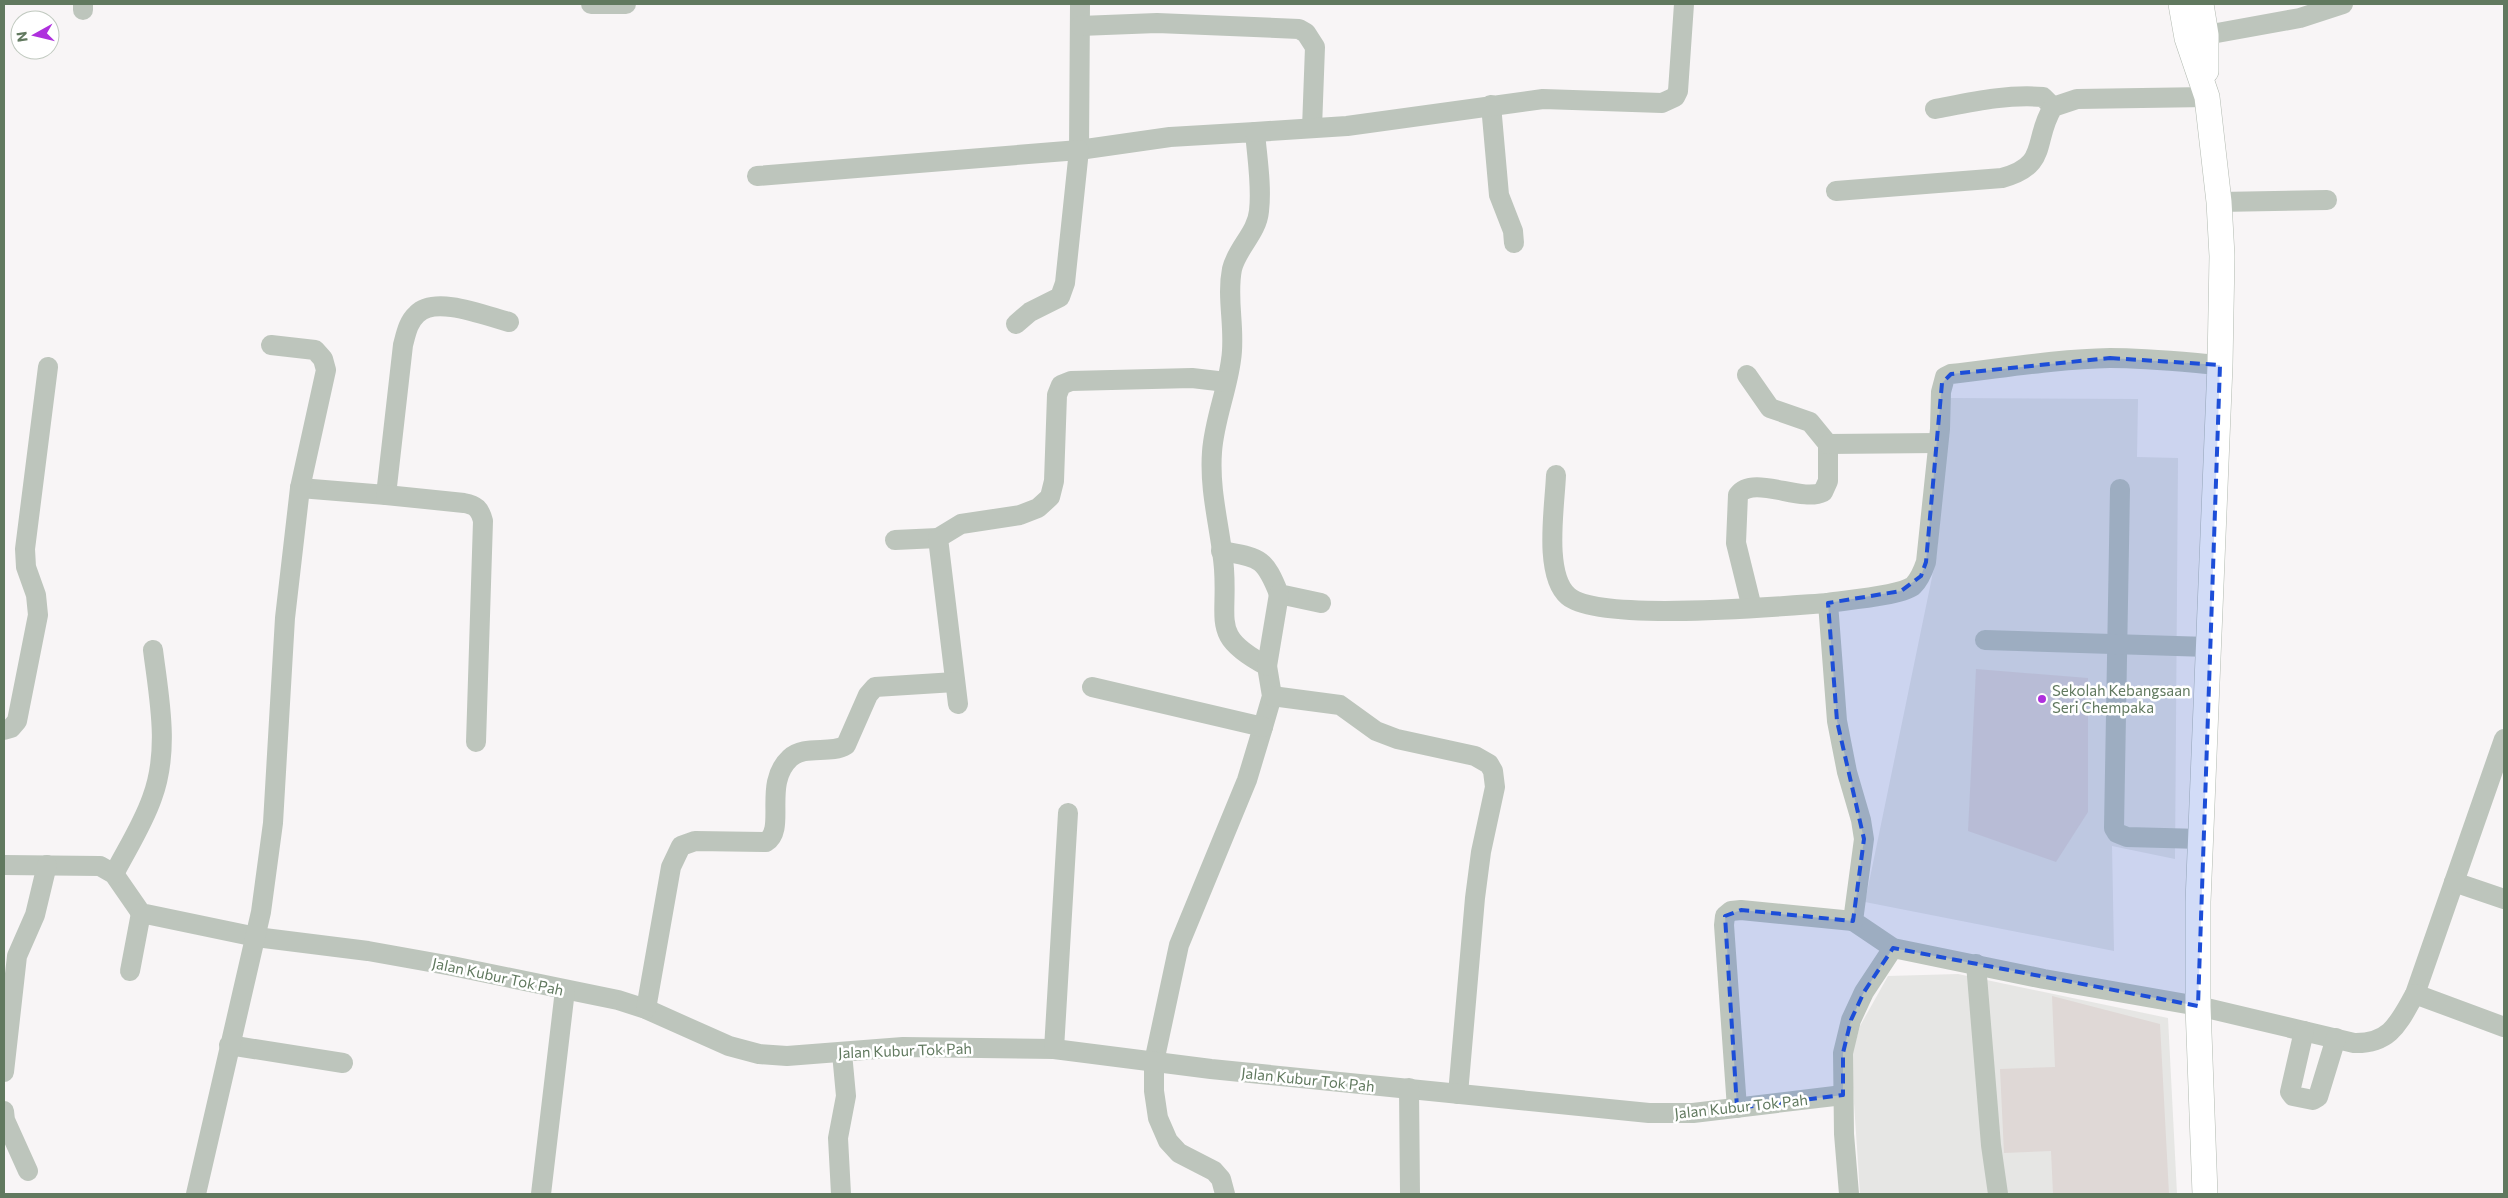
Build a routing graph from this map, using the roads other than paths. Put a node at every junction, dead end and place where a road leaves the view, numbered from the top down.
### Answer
1 (590, 4) edge
2 (626, 4) edge
3 (1080, 4) edge
4 (1684, 4) edge
5 (2181, 4) edge
6 (2201, 4) edge
7 (2343, 4) edge
8 (1080, 26) junction
9 (2206, 36) junction
10 (2206, 97) junction
11 (1491, 105) junction
12 (2053, 107) junction
13 (1935, 110) dead end
14 (1312, 128) junction
15 (1255, 132) junction
16 (1079, 150) junction
17 (757, 176) dead end
18 (1836, 191) dead end
19 (2327, 200) dead end
20 (2219, 202) junction
21 (1514, 243) dead end
22 (509, 322) dead end
23 (1016, 324) dead end
24 (271, 345) dead end
25 (2220, 365) junction
26 (48, 367) dead end
27 (1747, 375) dead end
28 (1226, 382) junction
29 (1938, 443) junction
30 (1828, 444) junction
31 (1556, 474) dead end
32 (300, 488) junction
33 (2120, 489) dead end
34 (386, 495) junction
35 (938, 538) junction
36 (895, 540) dead end
37 (1221, 551) junction
38 (1279, 594) junction
39 (1828, 603) junction
40 (1321, 604) dead end
41 (1752, 608) junction
42 (1985, 640) dead end
43 (2118, 644) junction
44 (2208, 646) junction
45 (153, 650) dead end
46 (1267, 666) junction
47 (955, 682) junction
48 (1092, 687) dead end
49 (1272, 696) junction
50 (958, 704) dead end
51 (1263, 727) junction
52 (4, 730) edge
53 (2504, 738) edge
54 (476, 742) dead end
55 (1068, 813) dead end
56 (2201, 839) junction
57 (4, 865) edge
58 (47, 865) junction
59 (114, 874) junction
60 (2454, 882) junction
61 (2504, 899) edge
62 (141, 913) junction
63 (1853, 921) junction
64 (256, 937) junction
65 (1893, 948) junction
66 (1976, 964) junction
67 (130, 971) dead end
68 (565, 990) junction
69 (2415, 994) junction
70 (2198, 1006) junction
71 (646, 1008) junction
72 (2504, 1027) edge
73 (2304, 1031) junction
74 (2336, 1038) junction
75 (229, 1045) junction
76 (1054, 1049) junction
77 (842, 1052) junction
78 (1154, 1062) junction
79 (343, 1063) dead end
80 (4, 1072) edge
81 (1409, 1088) junction
82 (1458, 1094) junction
83 (1843, 1096) junction
84 (1737, 1108) junction
85 (4, 1111) edge
86 (28, 1171) dead end
87 (196, 1194) edge
88 (541, 1194) edge
89 (841, 1194) edge
90 (1225, 1194) edge
91 (1410, 1194) edge
92 (1849, 1194) edge
93 (1998, 1194) edge
94 (2205, 1194) edge

1 - 2 street
3 - 8 street
4 - 11 street
5 - 10 main road
6 - 9 main road
7 - 9 street
8 - 14 street
8 - 16 street
9 - 10 main road
10 - 12 street
10 - 20 main road
11 - 14 street
11 - 21 street
12 - 13 street
12 - 18 street
14 - 15 street
15 - 16 street
15 - 28 street
16 - 17 street
16 - 23 street
19 - 20 street
20 - 25 main road
22 - 34 street
24 - 32 street
25 - 29 street
25 - 44 main road
26 - 52 street
27 - 30 street
28 - 35 street
28 - 37 street
29 - 30 street
29 - 39 street
30 - 41 street
31 - 41 street
32 - 34 street
32 - 64 street
33 - 43 street
34 - 54 street
35 - 36 street
35 - 47 street
37 - 38 street
37 - 46 street
38 - 40 street
38 - 46 street
39 - 41 street
39 - 63 street
42 - 43 street
43 - 44 street
43 - 56 street
44 - 56 main road
45 - 59 street
46 - 49 street
47 - 50 street
47 - 71 street
48 - 51 street
49 - 51 street
49 - 82 street
51 - 78 street
53 - 60 street
55 - 76 street
56 - 70 main road
57 - 58 street
58 - 59 street
58 - 80 street
59 - 62 street
60 - 61 street
60 - 69 street
62 - 64 street, Jalan Kubur Tok Pah
62 - 67 street
63 - 65 street
63 - 84 street
64 - 68 street, Jalan Kubur Tok Pah
64 - 75 street
65 - 66 street
65 - 83 street
66 - 70 street
66 - 93 street
68 - 71 street, Jalan Kubur Tok Pah
68 - 88 street
69 - 72 street
69 - 74 street
70 - 73 street
70 - 94 main road
71 - 77 street, Jalan Kubur Tok Pah
73 - 74 street
73 - 74 street
75 - 79 street
75 - 87 street
76 - 77 street, Jalan Kubur Tok Pah
76 - 78 street, Jalan Kubur Tok Pah
77 - 89 street
78 - 81 street, Jalan Kubur Tok Pah
78 - 90 street
81 - 82 street, Jalan Kubur Tok Pah
81 - 91 street
82 - 84 street, Jalan Kubur Tok Pah
83 - 84 street, Jalan Kubur Tok Pah
83 - 92 street
85 - 86 street

